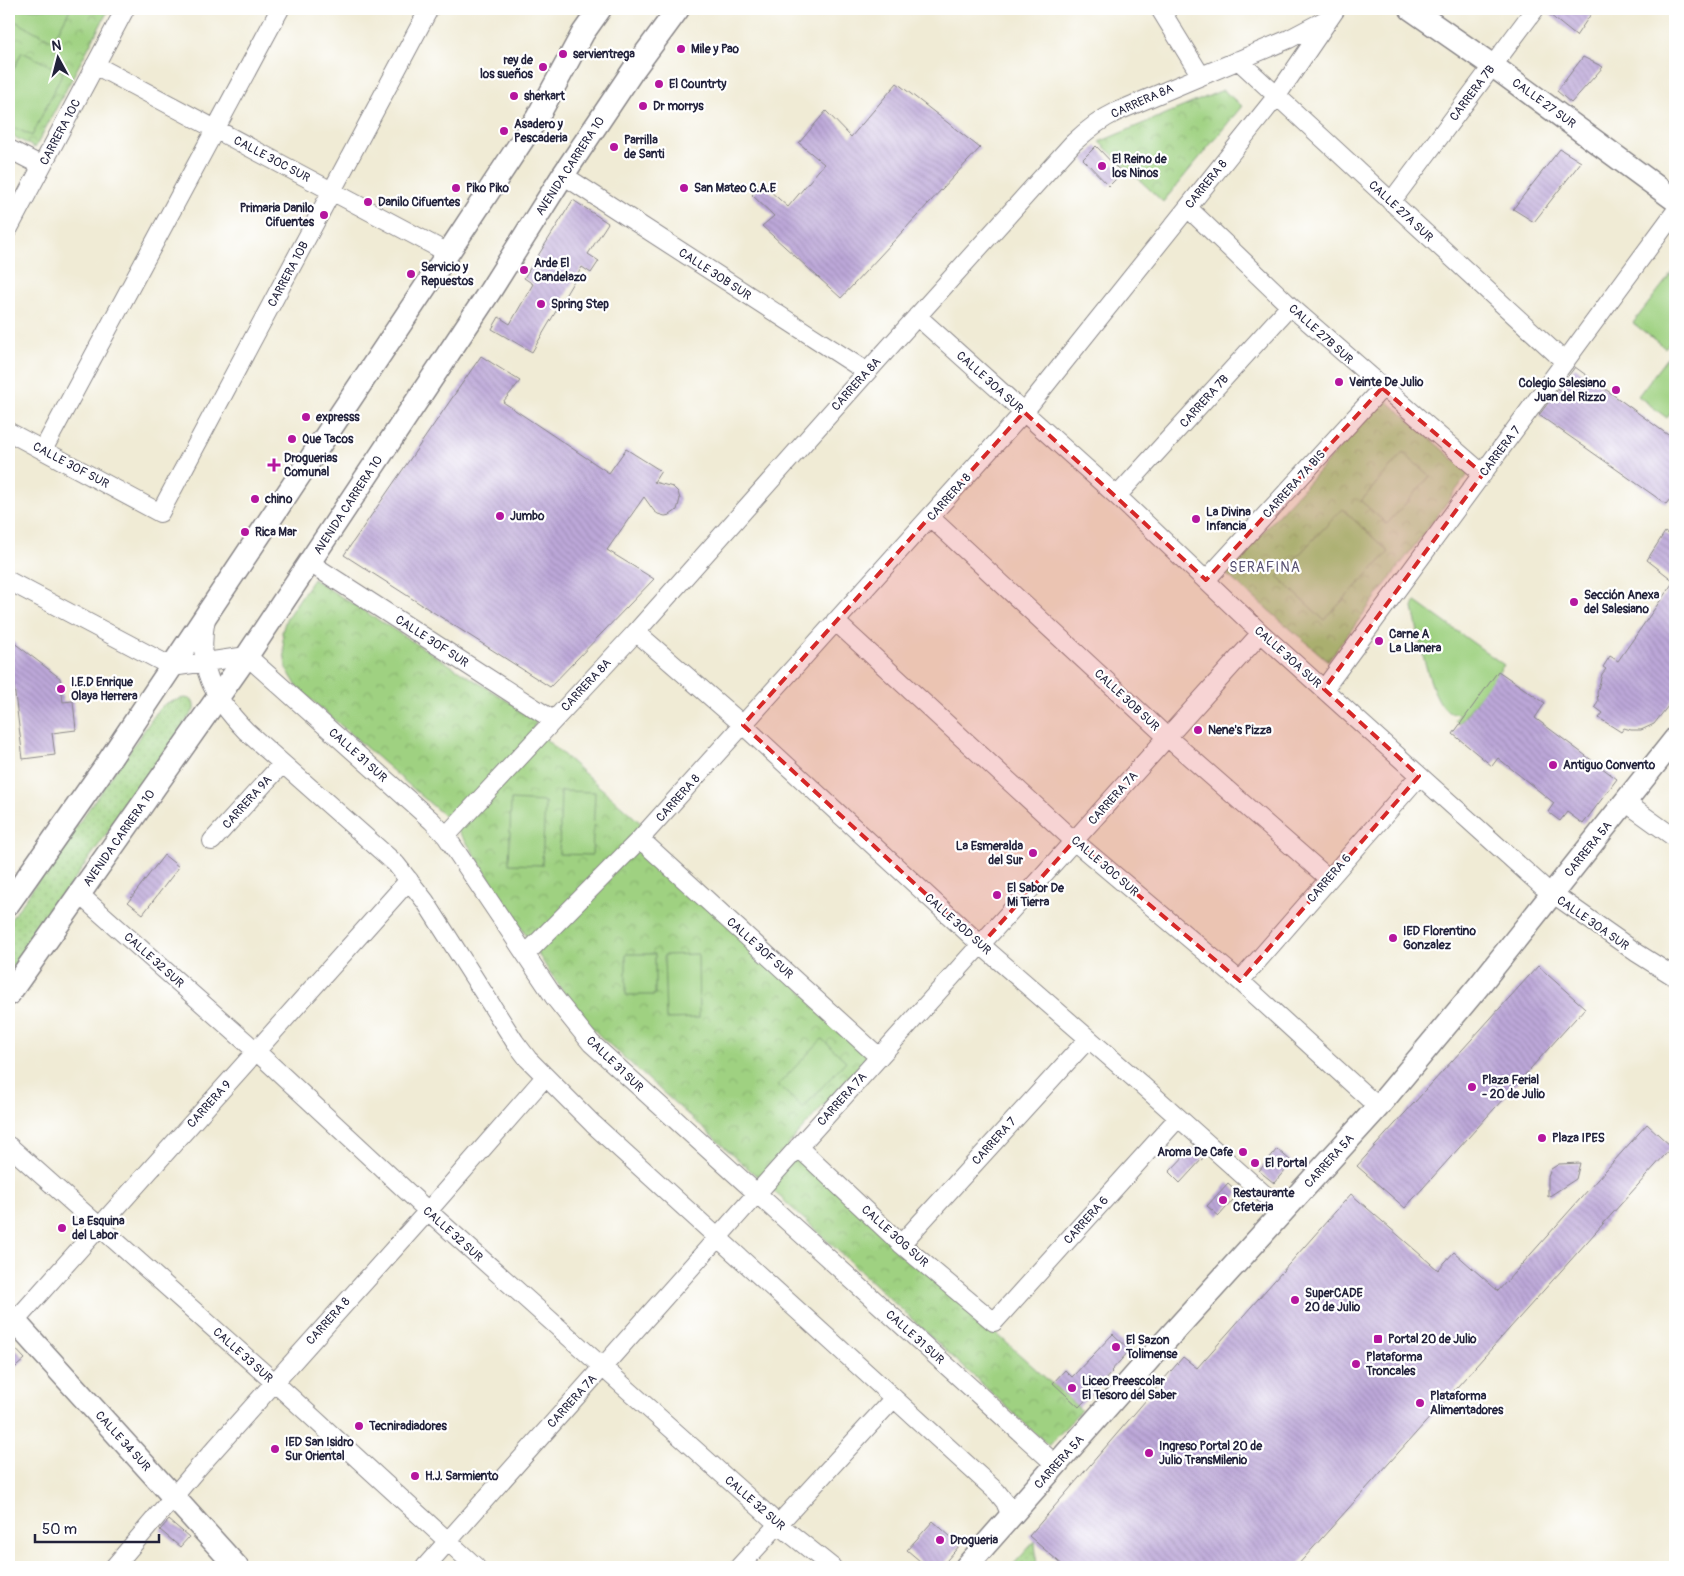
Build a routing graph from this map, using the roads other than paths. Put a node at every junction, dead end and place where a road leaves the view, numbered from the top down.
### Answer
1 (125, 9) edge
2 (280, 9) edge
3 (429, 9) edge
4 (600, 9) edge
5 (678, 9) edge
6 (1160, 9) edge
7 (1411, 9) edge
8 (1535, 9) edge
9 (1332, 13) edge
10 (1238, 60) junction
11 (95, 65) junction
12 (1493, 66) junction
13 (1201, 76) junction
14 (1276, 97) junction
15 (216, 130) junction
16 (9, 149) edge
17 (42, 166) junction
18 (563, 175) junction
19 (332, 191) junction
20 (1675, 200) edge
21 (1391, 202) junction
22 (1188, 208) junction
23 (1675, 212) edge
24 (9, 228) edge
25 (448, 253) junction
26 (1290, 306) junction
27 (917, 316) junction
28 (1565, 362) junction
29 (867, 372) junction
30 (1382, 388) junction
31 (1024, 412) junction
32 (9, 432) edge
33 (43, 450) junction
34 (1482, 474) junction
35 (1117, 496) junction
36 (160, 513) joint
37 (931, 518) junction
38 (310, 563) junction
39 (1206, 580) junction
40 (9, 581) edge
41 (206, 616) junction
42 (836, 621) junction
43 (636, 632) junction
44 (1261, 633) junction
45 (247, 656) junction
46 (204, 662) junction
47 (172, 667) junction
48 (1324, 689) junction
49 (217, 698) junction
50 (553, 720) junction
51 (743, 725) junction
52 (1167, 737) junction
53 (1675, 739) edge
54 (282, 764) junction
55 (1419, 776) junction
56 (1626, 802) junction
57 (446, 836) junction
58 (1675, 838) edge
59 (640, 839) junction
60 (212, 841) dead end
61 (1074, 841) junction
62 (1328, 878) junction
63 (410, 880) junction
64 (79, 894) junction
65 (1551, 894) junction
66 (9, 903) edge
67 (981, 945) junction
68 (526, 954) junction
69 (1675, 977) edge
70 (1240, 981) junction
71 (9, 994) edge
72 (1088, 1039) junction
73 (256, 1050) junction
74 (879, 1057) junction
75 (544, 1077) junction
76 (1378, 1107) junction
77 (1178, 1118) junction
78 (9, 1146) edge
79 (798, 1147) junction
80 (757, 1193) junction
81 (428, 1211) junction
82 (1283, 1212) junction
83 (99, 1226) junction
84 (717, 1237) junction
85 (901, 1244) junction
86 (11, 1321) edge
87 (994, 1322) joint
88 (602, 1366) junction
89 (274, 1382) junction
90 (894, 1398) junction
91 (1056, 1465) junction
92 (174, 1496) junction
93 (1011, 1516) junction
94 (778, 1524) junction
95 (447, 1542) junction
96 (114, 1567) edge
97 (237, 1567) edge
98 (424, 1567) edge
99 (476, 1567) edge
100 (739, 1567) edge
101 (832, 1567) edge
102 (966, 1567) edge

1 - 11 street, CARRERA 10C
2 - 15 street
3 - 19 street, CARRERA 10B
4 - 25 main road
5 - 18 main road, AVENIDA CARRERA 10
6 - 13 street
7 - 12 main road, CALLE 27 SUR
8 - 12 street, CARRERA 7B
9 - 10 street, CARRERA 8A
9 - 14 street, CARRERA 8
10 - 13 street, CARRERA 8A
10 - 14 street, CALLE 27A SUR
11 - 15 street, CALLE 30C SUR
11 - 17 street, CARRERA 10C
12 - 20 main road, CALLE 27 SUR
12 - 21 street, CARRERA 7B
13 - 27 street, CARRERA 8A
14 - 21 street, CALLE 27A SUR
14 - 22 street, CARRERA 8
15 - 19 street, CALLE 30C SUR
15 - 33 street
16 - 17 street
17 - 24 street, CARRERA 10C
18 - 29 street, CALLE 30B SUR
18 - 38 main road, AVENIDA CARRERA 10
19 - 25 street, CALLE 30C SUR
19 - 36 street, CARRERA 10B
21 - 28 street, CALLE 27A SUR
22 - 26 street, CALLE 27B SUR
22 - 31 street, CARRERA 8
23 - 28 street, CARRERA 7
25 - 41 main road
26 - 30 street, CALLE 27B SUR
26 - 35 street, CARRERA 7B
27 - 29 street, CARRERA 8A
27 - 31 street, CALLE 30A SUR
28 - 34 street, CARRERA 7
29 - 43 street, CARRERA 8A
30 - 34 street, CALLE 27B SUR
30 - 39 street, CARRERA 7A BIS
31 - 35 street, CALLE 30A SUR
31 - 37 street, CARRERA 8
32 - 33 street, CALLE 30F SUR
33 - 36 street, CALLE 30F SUR
34 - 48 street, CARRERA 7
35 - 39 street, CALLE 30A SUR
37 - 42 street, CARRERA 8
37 - 52 street, CALLE 30B SUR
38 - 45 main road, AVENIDA CARRERA 10
38 - 50 street, CALLE 30F SUR
39 - 44 street, CALLE 30A SUR
40 - 47 street
41 - 46 street
41 - 47 main road
42 - 51 street, CARRERA 8
42 - 61 street, CALLE 30C SUR
43 - 50 street, CARRERA 8A
43 - 51 street, CALLE 30D SUR
44 - 48 street, CALLE 30A SUR
44 - 52 street, CARRERA 7A
45 - 46 street
45 - 49 main road, AVENIDA CARRERA 10
45 - 57 street, CALLE 31 SUR
46 - 47 street
46 - 49 street
47 - 66 main road
48 - 55 street, CALLE 30A SUR
49 - 54 street
49 - 64 main road, AVENIDA CARRERA 10
50 - 57 street, CARRERA 8A
51 - 59 street, CARRERA 8
51 - 67 street, CALLE 30D SUR
52 - 61 street, CARRERA 7A
52 - 62 street, CALLE 30B SUR
53 - 56 main road, CARRERA 5A
54 - 60 street, CARRERA 9A
54 - 63 street
55 - 62 street, CARRERA 6
55 - 65 street, CALLE 30A SUR
56 - 58 street
56 - 65 main road, CARRERA 5A
57 - 68 street, CALLE 31 SUR
59 - 68 street, CARRERA 8
59 - 74 street, CALLE 30F SUR
61 - 67 street, CARRERA 7A
61 - 70 street, CALLE 30C SUR
62 - 70 street, CARRERA 6
63 - 73 street, CARRERA 9
63 - 75 street
64 - 71 main road, AVENIDA CARRERA 10
64 - 73 street, CALLE 32 SUR
65 - 69 street, CALLE 30A SUR
65 - 76 main road, CARRERA 5A
67 - 72 street, CALLE 30D SUR
67 - 74 street, CARRERA 7A
68 - 80 street, CALLE 31 SUR
70 - 76 street, CALLE 30C SUR
72 - 77 street, CALLE 30D SUR
72 - 85 street, CARRERA 7
73 - 81 street, CALLE 32 SUR
73 - 83 street, CARRERA 9
74 - 79 street, CARRERA 7A
75 - 81 street, CARRERA 8
75 - 84 street
76 - 82 main road, CARRERA 5A
77 - 82 street, CALLE 30D SUR
77 - 87 street, CARRERA 6
78 - 83 street, CALLE 33 SUR
79 - 80 street, CARRERA 7A
79 - 85 street, CALLE 30G SUR
80 - 84 street, CARRERA 7A
80 - 91 street, CALLE 31 SUR
81 - 88 street, CALLE 32 SUR
81 - 89 street, CARRERA 8
82 - 91 main road, CARRERA 5A
83 - 86 street, CARRERA 9
83 - 89 street, CALLE 33 SUR
84 - 88 street, CARRERA 7A
84 - 90 street
85 - 87 street, CALLE 30G SUR
86 - 92 main road, CALLE 34 SUR
88 - 94 street, CALLE 32 SUR
88 - 95 street, CARRERA 7A
89 - 92 street, CARRERA 8
89 - 95 street, CALLE 33 SUR
90 - 93 street
90 - 94 street
91 - 93 main road, CARRERA 5A
92 - 96 street, CARRERA 8
92 - 97 main road, CALLE 34 SUR
93 - 102 main road, CARRERA 5A
94 - 100 street
94 - 101 street, CALLE 32 SUR
95 - 98 street, CARRERA 7A
95 - 99 street, CALLE 33 SUR

